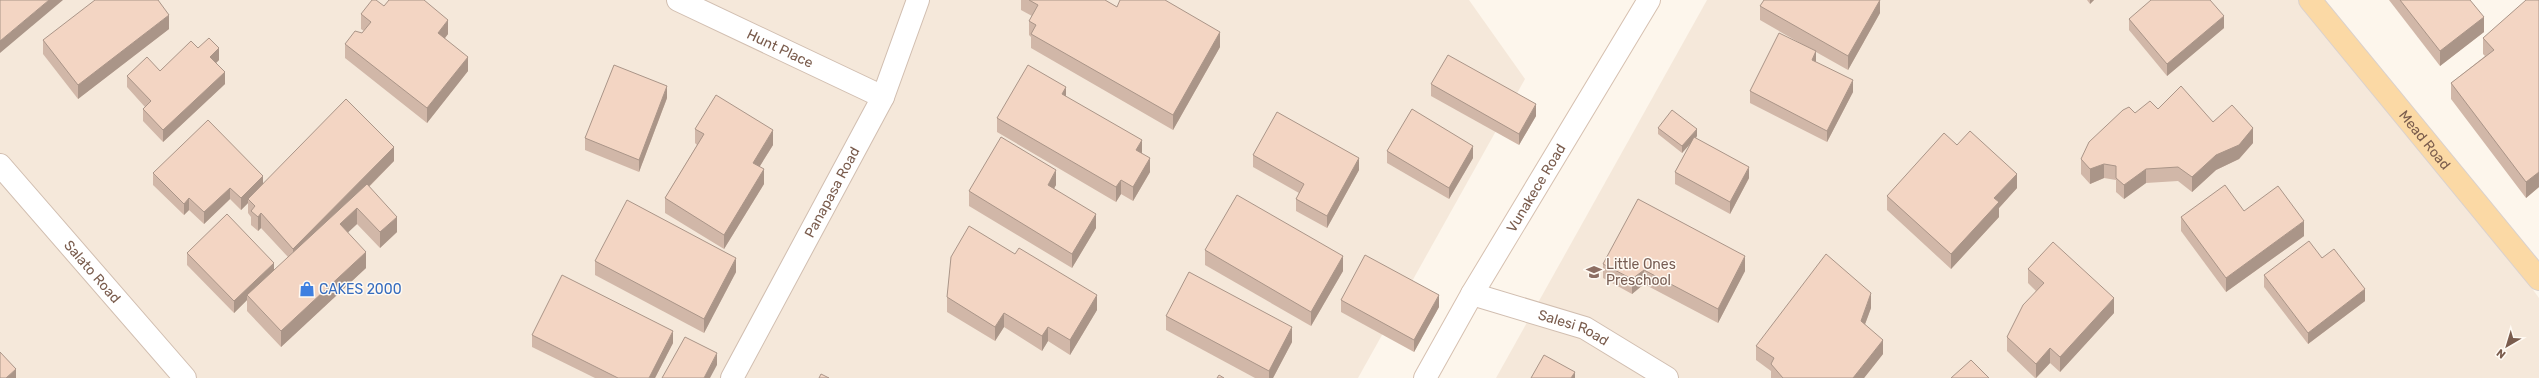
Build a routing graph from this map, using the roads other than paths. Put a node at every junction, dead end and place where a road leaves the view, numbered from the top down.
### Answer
1 (678, 0) edge
2 (918, 0) edge
3 (1649, 0) edge
4 (2310, 0) edge
5 (882, 97) junction
6 (0, 165) edge
7 (2539, 279) edge
8 (1472, 294) junction
9 (185, 378) edge
10 (732, 378) edge
11 (1425, 378) edge
12 (1667, 378) edge

1 - 5 street, Hunt Place
2 - 5 street, Panapasa Road
3 - 8 street, Vunakece Road
4 - 7 main road, Mead Road
5 - 10 street, Panapasa Road
6 - 9 street, Salato Road
8 - 11 street, Vunakece Road
8 - 12 street, Salesi Road

